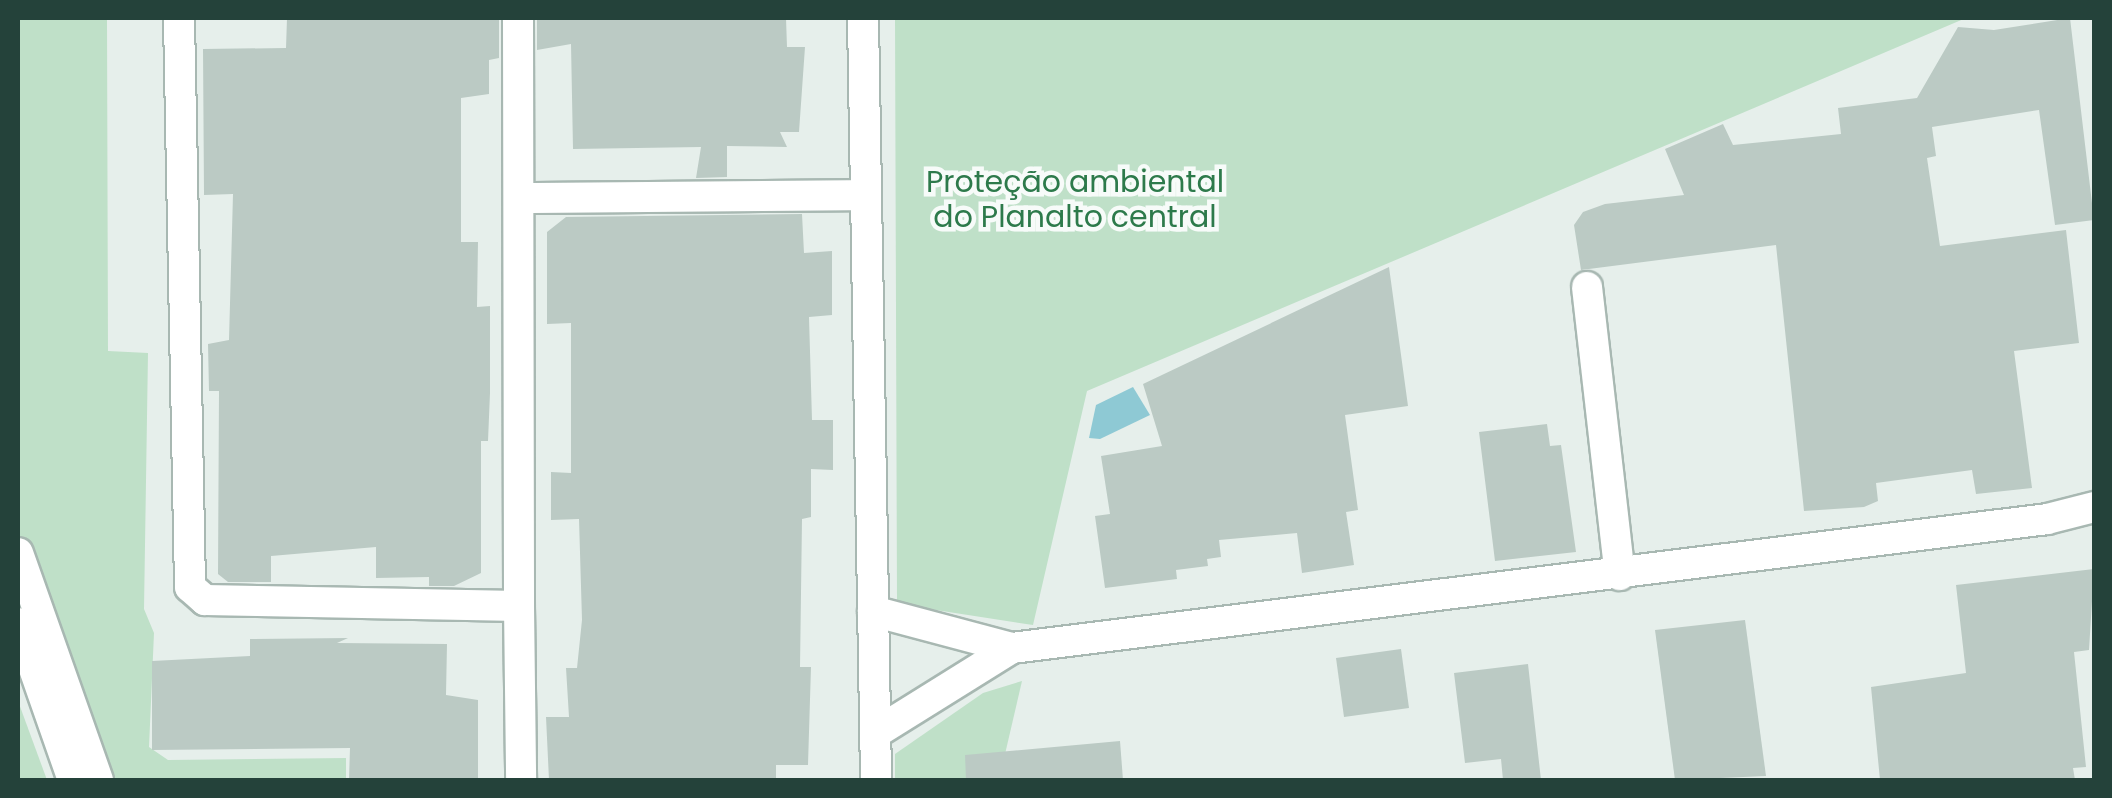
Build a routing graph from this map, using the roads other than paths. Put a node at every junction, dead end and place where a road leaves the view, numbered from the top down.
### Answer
1 (179, 18) edge
2 (518, 18) edge
3 (863, 18) edge
4 (862, 195) junction
5 (520, 198) junction
6 (1587, 287) dead end
7 (2094, 507) edge
8 (18, 553) edge
9 (1620, 575) junction
10 (519, 606) junction
11 (872, 611) junction
12 (18, 623) edge
13 (1012, 648) junction
14 (877, 732) junction
15 (73, 780) edge
16 (98, 780) edge
17 (520, 780) edge
18 (876, 780) edge

1 - 10 street
2 - 5 street
3 - 4 street
4 - 5 street
4 - 11 street
5 - 10 street
6 - 9 street
7 - 9 street
8 - 16 street
9 - 13 street
10 - 17 street
11 - 13 street
11 - 14 street
12 - 15 street
13 - 14 street
14 - 18 street

